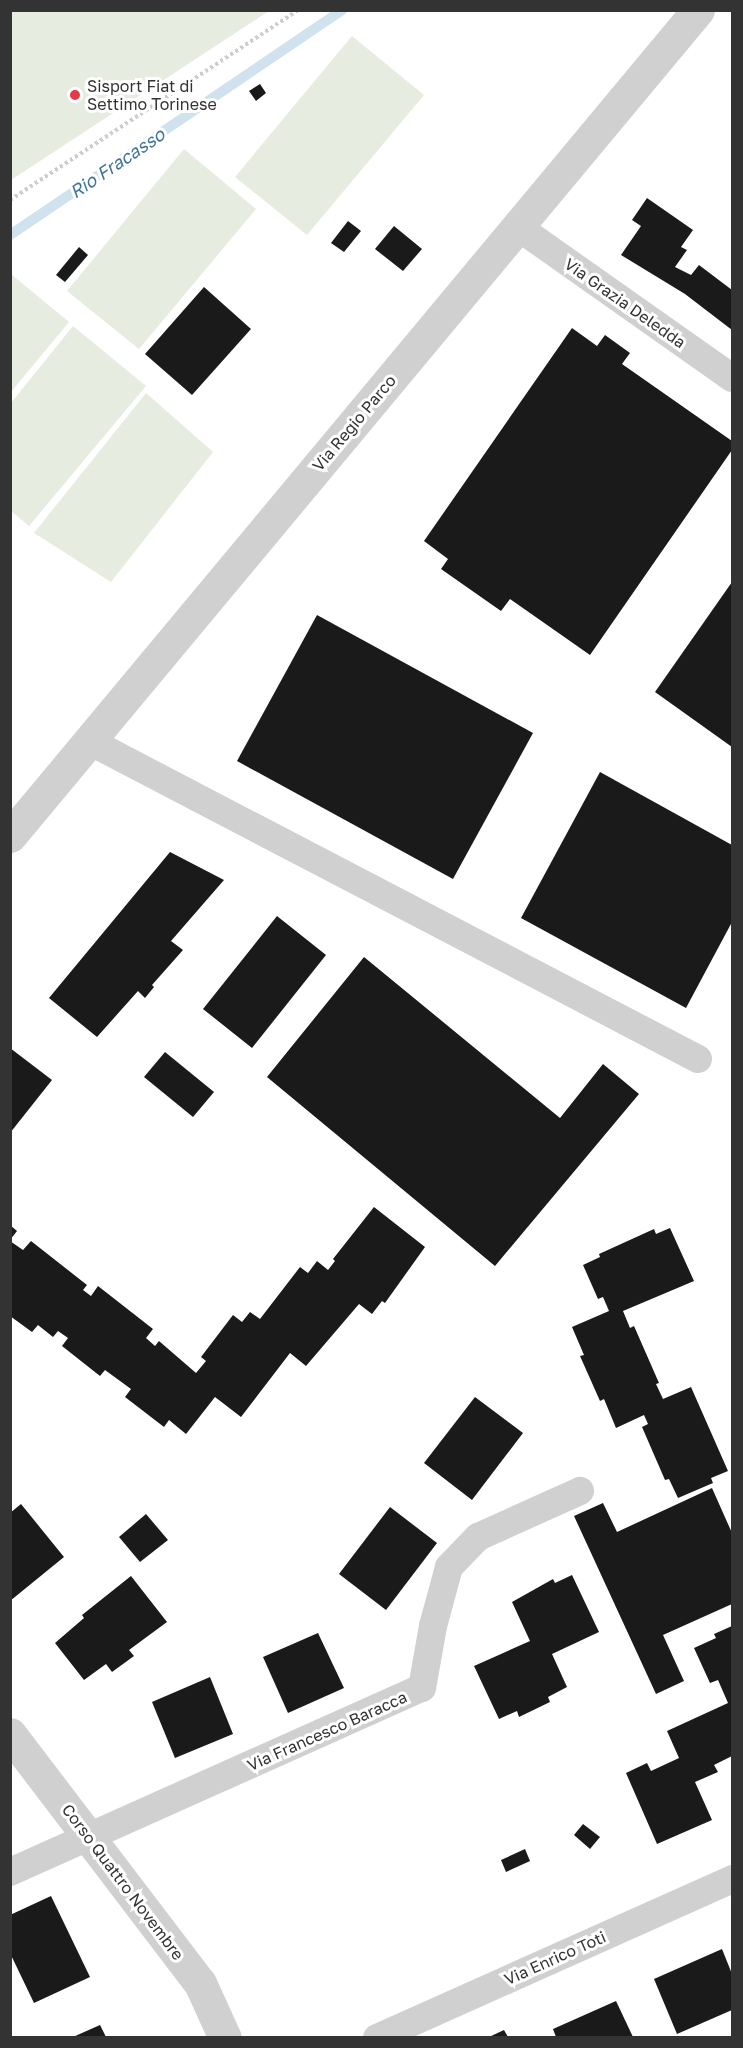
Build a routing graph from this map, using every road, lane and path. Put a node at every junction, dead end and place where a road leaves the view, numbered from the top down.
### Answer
1 (298, 10) edge
2 (698, 10) edge
3 (10, 200) edge
4 (518, 227) junction
5 (732, 378) edge
6 (89, 741) junction
7 (10, 836) edge
8 (698, 1059) dead end
9 (580, 1491) dead end
10 (10, 1734) edge
11 (89, 1837) junction
12 (10, 1872) edge
13 (732, 1879) edge
14 (225, 2037) edge
15 (377, 2037) edge

1 - 3 path
2 - 4 street, Via Regio Parco
4 - 5 street, Via Grazia Deledda
4 - 6 street, Via Regio Parco
6 - 7 street, Via Regio Parco
6 - 8 street
9 - 11 street, Via Francesco Baracca
10 - 11 street, Corso Quattro Novembre
11 - 12 street, Via Francesco Baracca
11 - 14 street, Corso Quattro Novembre
13 - 15 street, Via Enrico Toti

